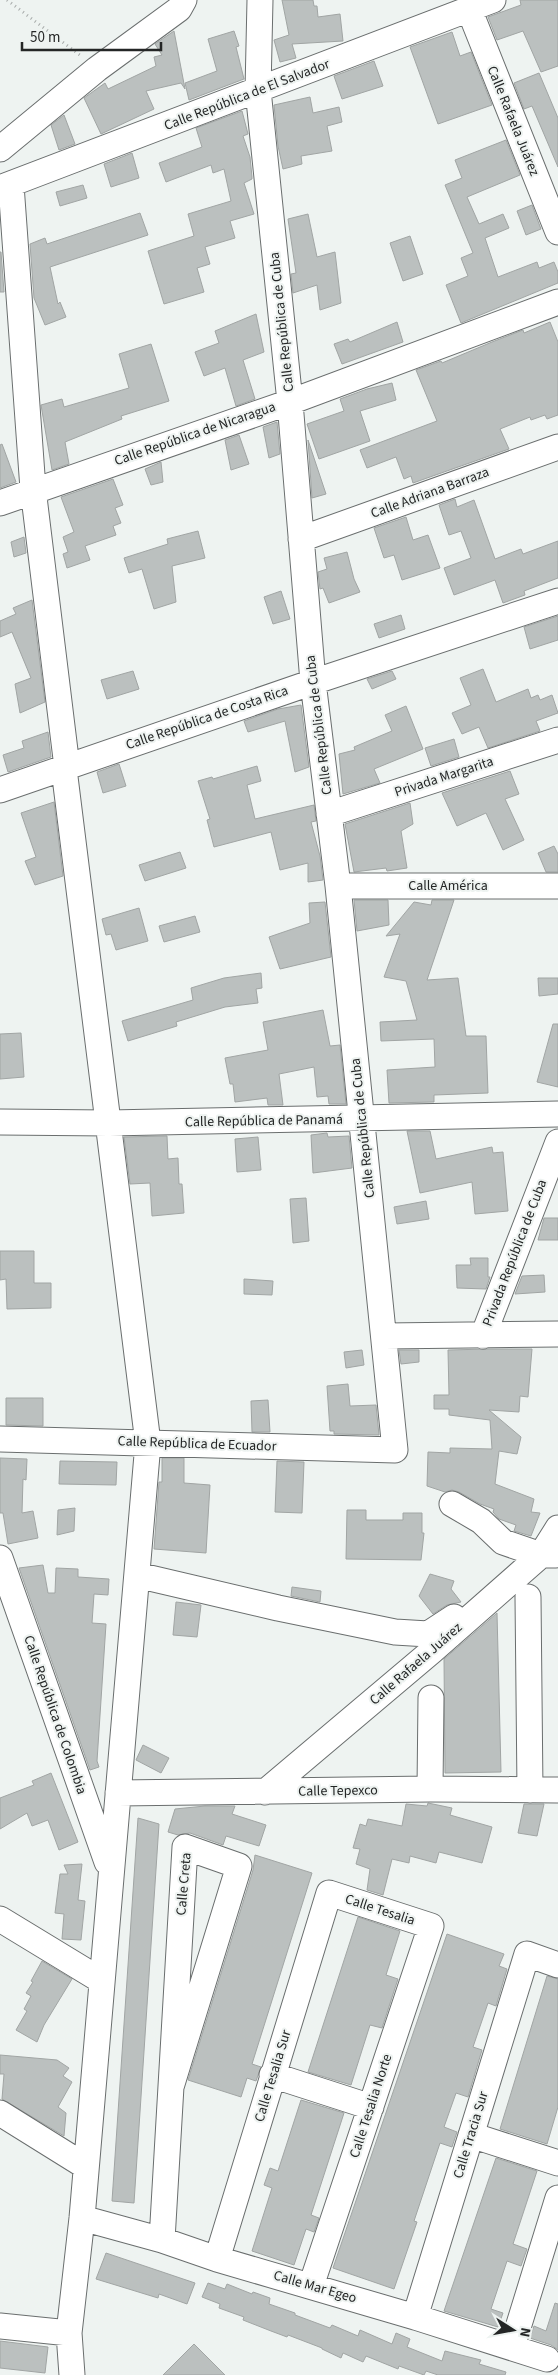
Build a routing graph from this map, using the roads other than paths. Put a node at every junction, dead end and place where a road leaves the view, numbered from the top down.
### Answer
1 (260, 0) edge
2 (493, 0) edge
3 (185, 3) edge
4 (469, 9) junction
5 (258, 90) junction
6 (0, 149) edge
7 (5, 186) edge
8 (558, 232) edge
9 (558, 302) edge
10 (290, 402) junction
11 (558, 447) edge
12 (33, 489) junction
13 (0, 502) edge
14 (301, 539) junction
15 (558, 601) edge
16 (313, 682) junction
17 (558, 740) edge
18 (67, 767) junction
19 (0, 790) edge
20 (329, 814) junction
21 (338, 886) junction
22 (558, 886) edge
23 (558, 1114) edge
24 (363, 1119) junction
25 (0, 1122) edge
26 (109, 1123) junction
27 (558, 1142) edge
28 (558, 1334) edge
29 (385, 1336) junction
30 (483, 1336) junction
31 (0, 1439) edge
32 (148, 1443) junction
33 (395, 1450) joint
34 (452, 1504) dead end
35 (558, 1528) edge
36 (503, 1542) junction
37 (550, 1555) edge
38 (0, 1558) edge
39 (137, 1575) junction
40 (5, 1591) edge
41 (500, 1591) junction
42 (528, 1597) dead end
43 (431, 1698) dead end
44 (430, 1789) junction
45 (530, 1790) junction
46 (558, 1790) edge
47 (265, 1792) junction
48 (118, 1793) junction
49 (110, 1871) junction
50 (329, 1893) joint
51 (0, 1919) edge
52 (431, 1926) joint
53 (558, 1965) edge
54 (102, 1981) junction
55 (272, 2075) junction
56 (171, 2087) junction
57 (371, 2107) junction
58 (0, 2114) edge
59 (472, 2135) junction
60 (558, 2163) edge
61 (86, 2166) junction
62 (558, 2198) edge
63 (82, 2218) junction
64 (162, 2240) junction
65 (217, 2259) junction
66 (311, 2286) junction
67 (415, 2316) junction
68 (0, 2326) edge
69 (69, 2333) junction
70 (512, 2347) junction
71 (547, 2359) dead end
72 (72, 2375) edge

1 - 5 street, Calle República de Cuba
2 - 4 street, Calle República de El Salvador
3 - 6 street
4 - 5 street, Calle República de El Salvador
4 - 8 street, Calle Rafaela Juárez
5 - 7 street, Calle República de El Salvador
5 - 10 street, Calle República de Cuba
7 - 12 street
9 - 10 street, Calle República de Nicaragua
10 - 12 street, Calle República de Nicaragua
10 - 14 street, Calle República de Cuba
11 - 14 street, Calle Adriana Barraza
12 - 13 street, Calle República de Nicaragua
12 - 18 street
14 - 16 street, Calle República de Cuba
15 - 16 street, Calle República de Costa Rica
16 - 18 street, Calle República de Costa Rica
16 - 20 street, Calle República de Cuba
17 - 20 street, Privada Margarita
18 - 19 street, Calle República de Costa Rica
18 - 26 street
20 - 21 street, Calle República de Cuba
21 - 22 street, Calle América
21 - 24 street, Calle República de Cuba
23 - 24 street, Calle República de Panamá
24 - 26 street, Calle República de Panamá
24 - 29 street, Calle República de Cuba
25 - 26 street, Calle República de Panamá
26 - 32 street
27 - 30 street, Privada República de Cuba
28 - 30 street
29 - 30 street
29 - 33 street, Calle República de Cuba
31 - 32 street, Calle República de Ecuador
32 - 33 street, Calle República de Ecuador
32 - 39 street
34 - 36 street
35 - 37 street, Calle Rafaela Juárez
36 - 37 street
36 - 41 street
37 - 41 street, Calle Rafaela Juárez
38 - 40 street, Calle República de Colombia
39 - 41 street
39 - 48 street
40 - 49 street, Calle República de Colombia
41 - 47 street, Calle Rafaela Juárez
42 - 45 street
43 - 44 street
44 - 45 street, Calle Tepexco
44 - 47 street, Calle Tepexco
45 - 46 street, Calle Tepexco
47 - 48 street, Calle Tepexco
48 - 49 street
49 - 54 street
50 - 52 street, Calle Tesalia
50 - 55 street, Calle Tesalia Sur
51 - 54 street
52 - 57 street, Calle Tesalia Norte
53 - 59 street, Calle Tracia Sur
54 - 61 street
55 - 57 street
55 - 65 street, Calle Tesalia Sur
56 - 56 street, Calle Creta
56 - 64 street, Calle Creta
57 - 66 street, Calle Tesalia Norte
58 - 61 street
59 - 60 street
59 - 67 street, Calle Tracia Sur
61 - 63 street
62 - 70 street
63 - 64 street, Calle Mar Egeo
63 - 69 street
64 - 65 street, Calle Mar Egeo
65 - 66 street, Calle Mar Egeo
66 - 67 street, Calle Mar Egeo
67 - 70 street, Calle Mar Egeo
68 - 69 street
69 - 72 street
70 - 71 street, Calle Mar Egeo

